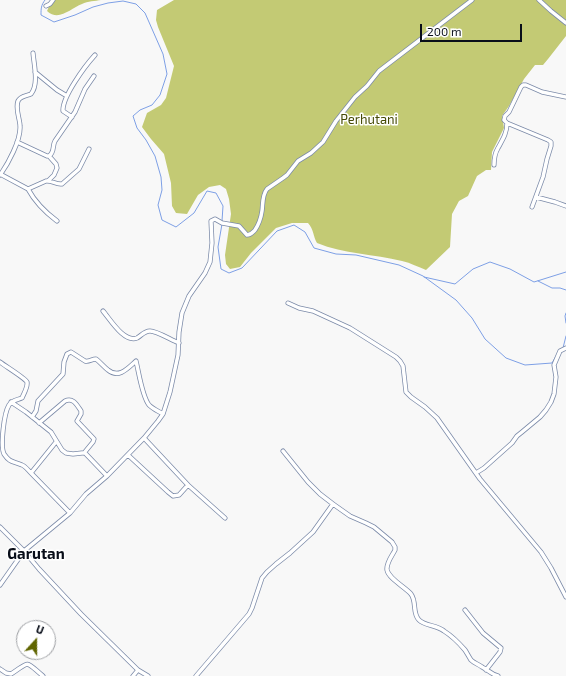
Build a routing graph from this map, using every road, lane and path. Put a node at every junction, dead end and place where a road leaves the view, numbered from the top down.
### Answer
1 (53, 0) edge
2 (472, 0) edge
3 (539, 0) edge
4 (46, 6) dead end
5 (566, 23) edge
6 (34, 53) dead end
7 (95, 55) dead end
8 (35, 72) junction
9 (94, 76) dead end
10 (67, 96) junction
11 (566, 97) edge
12 (72, 117) junction
13 (507, 123) junction
14 (17, 142) junction
15 (89, 150) dead end
16 (49, 156) junction
17 (494, 165) dead end
18 (0, 175) edge
19 (49, 180) junction
20 (28, 189) junction
21 (536, 197) junction
22 (566, 206) edge
23 (532, 207) dead end
24 (57, 221) dead end
25 (288, 303) dead end
26 (103, 311) dead end
27 (179, 342) junction
28 (566, 348) edge
29 (0, 362) edge
30 (11, 402) junction
31 (163, 414) junction
32 (32, 417) junction
33 (39, 423) junction
34 (144, 438) junction
35 (56, 442) junction
36 (283, 451) dead end
37 (84, 453) junction
38 (128, 455) junction
39 (31, 473) junction
40 (476, 473) junction
41 (107, 476) junction
42 (188, 485) junction
43 (333, 504) junction
44 (70, 513) junction
45 (225, 518) dead end
46 (0, 527) edge
47 (24, 551) junction
48 (0, 585) edge
49 (566, 596) edge
50 (465, 610) dead end
51 (0, 668) edge
52 (138, 670) junction
53 (486, 670) junction
54 (43, 676) edge
55 (133, 676) edge
56 (148, 676) edge
57 (196, 676) edge
58 (498, 676) edge

1 - 4 street
2 - 27 street
3 - 5 street
6 - 8 street
7 - 10 street
8 - 10 street
8 - 14 street
9 - 12 street
10 - 12 street
11 - 13 street
12 - 16 street
13 - 17 street
13 - 21 street
14 - 16 street
14 - 18 street
15 - 19 street
16 - 19 street
18 - 20 street
19 - 20 street
20 - 24 street
21 - 22 street
21 - 23 street
25 - 40 street
26 - 27 street
27 - 31 street
28 - 40 street
29 - 30 street
30 - 32 street
30 - 39 street
31 - 32 street
31 - 34 street
32 - 33 street
33 - 35 street
33 - 37 street
34 - 38 street
34 - 42 street
35 - 37 street
35 - 39 street
36 - 43 street
37 - 41 street
38 - 41 street
38 - 42 street
39 - 44 street
40 - 49 street
41 - 44 street
42 - 45 street
43 - 53 street
43 - 57 street
44 - 47 street
46 - 47 street
47 - 48 street
47 - 52 street
50 - 53 street
51 - 54 street
52 - 55 street
52 - 56 street
53 - 58 street

